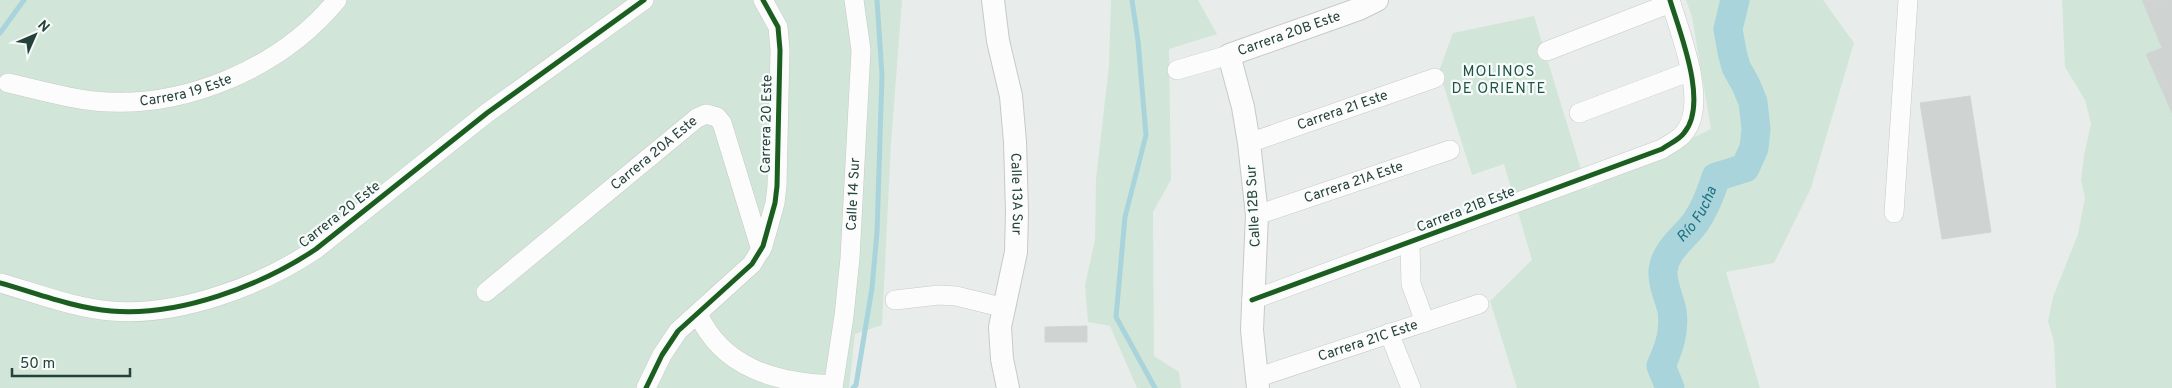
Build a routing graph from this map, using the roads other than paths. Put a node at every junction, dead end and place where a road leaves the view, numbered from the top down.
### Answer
1 (338, 0) edge
2 (644, 0) edge
3 (763, 0) edge
4 (854, 0) edge
5 (992, 0) edge
6 (1377, 0) edge
7 (1908, 0) edge
8 (1671, 1) edge
9 (1547, 51) dead end
10 (1229, 55) junction
11 (1177, 70) dead end
12 (1690, 71) junction
13 (1435, 78) dead end
14 (8, 83) dead end
15 (1580, 113) dead end
16 (1249, 143) junction
17 (1450, 150) dead end
18 (1894, 213) dead end
19 (1257, 215) junction
20 (1410, 242) junction
21 (761, 250) junction
22 (0, 283) edge
23 (486, 292) dead end
24 (895, 300) dead end
25 (1252, 300) junction
26 (1480, 304) dead end
27 (1005, 308) junction
28 (698, 314) junction
29 (1425, 322) junction
30 (1390, 334) junction
31 (1257, 383) edge
32 (833, 387) edge
33 (646, 388) edge
34 (1008, 388) edge
35 (1411, 388) edge

1 - 14 street, Carrera 19 Este
2 - 22 street, Carrera 20 Este
3 - 21 street, Carrera 20 Este
4 - 32 street, Calle 14 Sur
5 - 27 street, Calle 13A Sur
6 - 10 street, Carrera 20B Este
7 - 18 street
8 - 9 street
8 - 12 street
10 - 11 street
10 - 16 street, Calle 12B Sur
12 - 15 street
12 - 20 street, Carrera 21B Este
13 - 16 street, Carrera 21 Este
16 - 19 street, Calle 12B Sur
17 - 19 street, Carrera 21A Este
19 - 25 street, Calle 12B Sur
20 - 25 street, Carrera 21B Este
20 - 29 street
21 - 23 street, Carrera 20A Este
21 - 28 street, Carrera 20 Este
24 - 27 street
25 - 31 street, Calle 12B Sur
26 - 29 street, Carrera 21C Este
27 - 34 street, Calle 13A Sur
28 - 32 street
28 - 33 street, Carrera 20 Este
29 - 30 street, Carrera 21C Este
30 - 31 street, Carrera 21C Este
30 - 35 street

